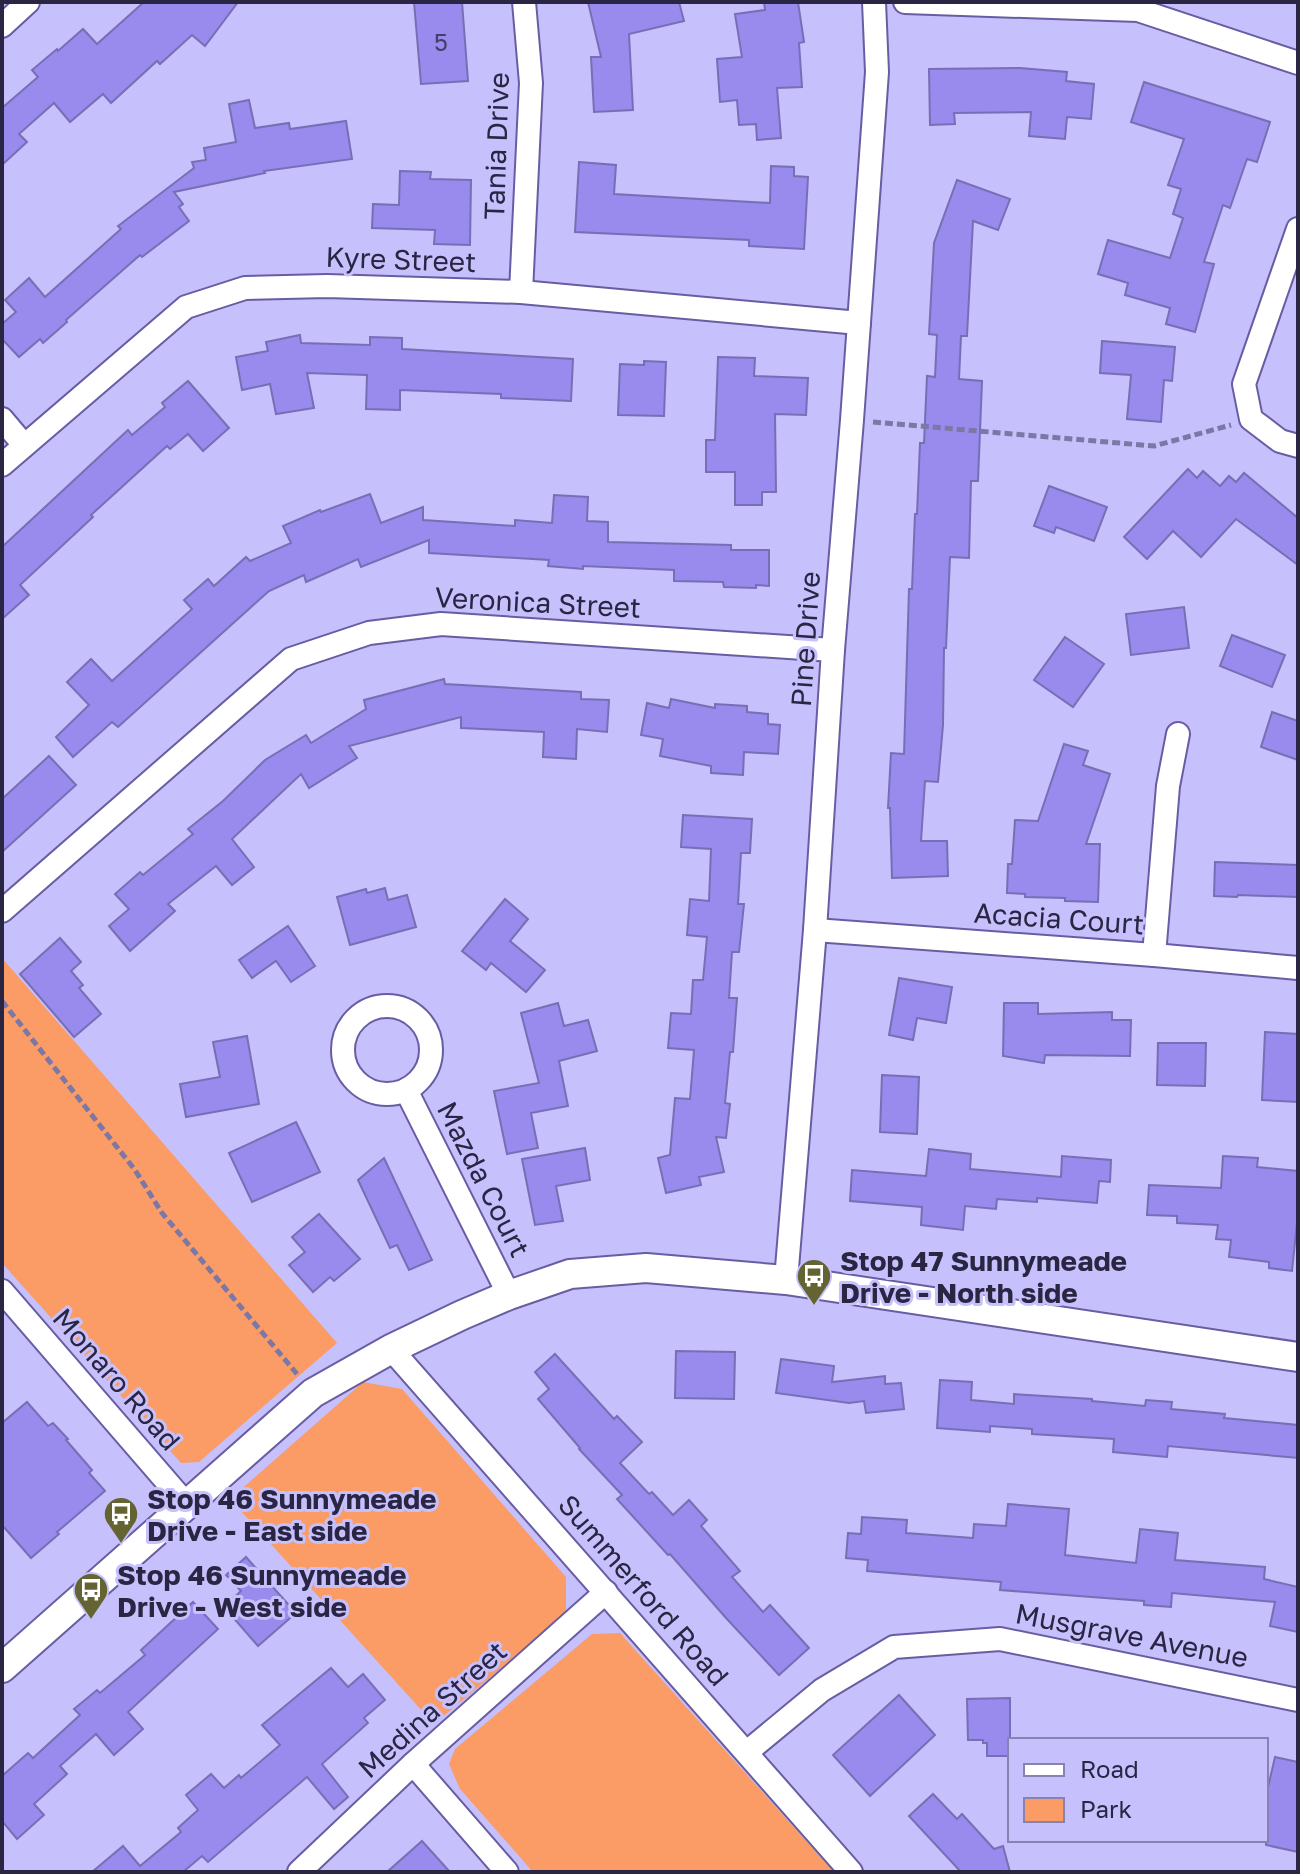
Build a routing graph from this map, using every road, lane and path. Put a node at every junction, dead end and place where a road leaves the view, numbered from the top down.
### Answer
1 (28, 2) edge
2 (524, 2) edge
3 (874, 2) edge
4 (905, 2) edge
5 (1139, 6) edge
6 (2, 26) edge
7 (1298, 63) edge
8 (1298, 229) edge
9 (521, 292) junction
10 (859, 323) junction
11 (2, 419) edge
12 (1251, 419) junction
13 (852, 420) junction
14 (24, 445) junction
15 (1298, 446) edge
16 (2, 465) edge
17 (833, 650) junction
18 (1178, 734) dead end
19 (2, 911) edge
20 (815, 930) junction
21 (1154, 955) junction
22 (1298, 968) edge
23 (2, 1001) edge
24 (406, 1090) junction
25 (786, 1280) junction
26 (2, 1291) edge
27 (509, 1295) junction
28 (391, 1349) junction
29 (1298, 1357) edge
30 (313, 1393) junction
31 (187, 1505) junction
32 (606, 1592) junction
33 (2, 1668) edge
34 (1298, 1700) edge
35 (747, 1752) junction
36 (413, 1764) junction
37 (299, 1872) edge
38 (507, 1872) edge
39 (851, 1872) edge

1 - 6 street
2 - 9 street, Tania Drive
3 - 10 street, Pine Drive
4 - 5 street
5 - 7 street
8 - 12 street
9 - 10 street, Kyre Street
9 - 14 street, Kyre Street
10 - 13 street, Pine Drive
11 - 14 street
12 - 13 path
12 - 15 street
13 - 17 street, Pine Drive
14 - 16 street, Kyre Street
17 - 19 street, Veronica Street
17 - 20 street, Pine Drive
18 - 21 street
20 - 21 street, Acacia Court
20 - 25 street, Pine Drive
21 - 22 street, Acacia Court
23 - 30 path
24 - 24 street, Mazda Court
24 - 27 street, Mazda Court
25 - 27 street
25 - 29 street
26 - 31 street, Monaro Road
27 - 28 street
28 - 30 street
28 - 32 street, Summerford Road
30 - 31 street
31 - 33 street
32 - 35 street, Summerford Road
32 - 36 street, Medina Street
34 - 35 street, Musgrave Avenue
35 - 39 street, Summerford Road
36 - 37 street, Medina Street
36 - 38 street

